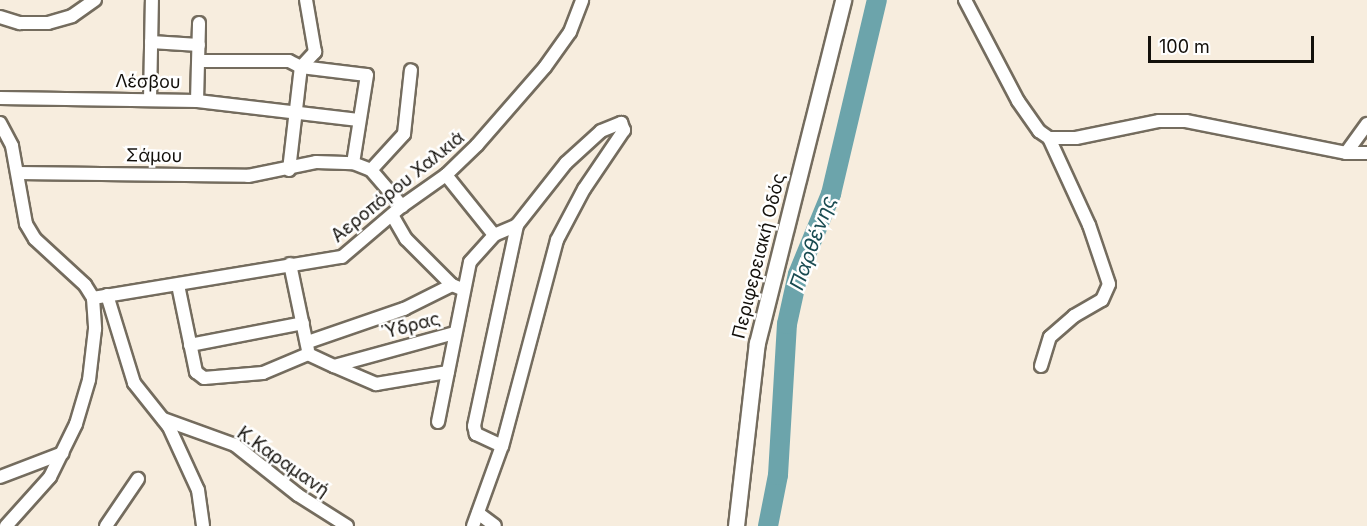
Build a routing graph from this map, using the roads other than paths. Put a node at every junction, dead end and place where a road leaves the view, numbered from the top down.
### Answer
1 (95, 0) edge
2 (152, 0) edge
3 (306, 0) edge
4 (843, 0) edge
5 (965, 0) edge
6 (578, 1) edge
7 (0, 17) edge
8 (199, 23) dead end
9 (152, 42) junction
10 (199, 45) junction
11 (199, 61) junction
12 (301, 67) junction
13 (411, 70) dead end
14 (0, 98) edge
15 (150, 100) junction
16 (197, 101) junction
17 (295, 112) junction
18 (359, 120) junction
19 (0, 123) edge
20 (1367, 124) edge
21 (1049, 138) junction
22 (1346, 153) junction
23 (1367, 153) edge
24 (352, 163) junction
25 (289, 170) junction
26 (371, 170) junction
27 (18, 173) junction
28 (446, 175) junction
29 (402, 206) junction
30 (392, 215) junction
31 (517, 225) junction
32 (494, 235) junction
33 (290, 264) junction
34 (178, 285) junction
35 (457, 287) junction
36 (107, 295) junction
37 (93, 298) junction
38 (303, 323) junction
39 (454, 333) junction
40 (190, 345) junction
41 (308, 348) junction
42 (334, 366) junction
43 (1041, 366) dead end
44 (448, 372) junction
45 (163, 419) junction
46 (438, 423) dead end
47 (501, 446) junction
48 (63, 453) junction
49 (0, 477) edge
50 (138, 479) dead end
51 (478, 513) junction
52 (6, 526) edge
53 (106, 526) edge
54 (203, 526) edge
55 (347, 526) edge
56 (473, 526) edge
57 (495, 526) edge
58 (736, 526) edge

1 - 7 street
2 - 9 street
3 - 12 street
4 - 58 main road, Περιφερειακή Οδός
5 - 21 street
6 - 28 street, Αεροπόρου Χαλκιά
8 - 10 street
9 - 10 street
9 - 15 street
10 - 11 street
11 - 12 street
11 - 16 street
12 - 17 street
12 - 18 street
13 - 26 street
14 - 15 street, Λέσβου
15 - 16 street, Λέσβου
16 - 17 street, Λέσβου
17 - 18 street, Λέσβου
17 - 25 street
18 - 24 street
19 - 27 street
20 - 22 street
21 - 22 street
21 - 43 street
22 - 23 street
24 - 25 street, Σάμου
24 - 26 street, Σάμου
25 - 27 street, Σάμου
26 - 29 street
27 - 37 street
28 - 29 street, Αεροπόρου Χαλκιά
28 - 32 street
29 - 30 street, Αεροπόρου Χαλκιά
30 - 33 street, Αεροπόρου Χαλκιά
30 - 35 street
31 - 32 street, Ύδρας
31 - 47 street
31 - 47 street
32 - 35 street, Ύδρας
33 - 34 street, Αεροπόρου Χαλκιά
33 - 38 street
34 - 36 street, Αεροπόρου Χαλκιά
34 - 40 street
35 - 39 street, Ύδρας
35 - 41 street
36 - 37 street, Αεροπόρου Χαλκιά
36 - 45 street
37 - 48 street
38 - 40 street
38 - 41 street
39 - 42 street, Ύδρας
39 - 44 street
40 - 41 street
41 - 42 street
42 - 44 street
44 - 46 street
45 - 54 street
45 - 55 street, Κ.Καραμανή
47 - 51 street
48 - 49 street
48 - 52 street
50 - 53 street
51 - 56 street
51 - 57 street

